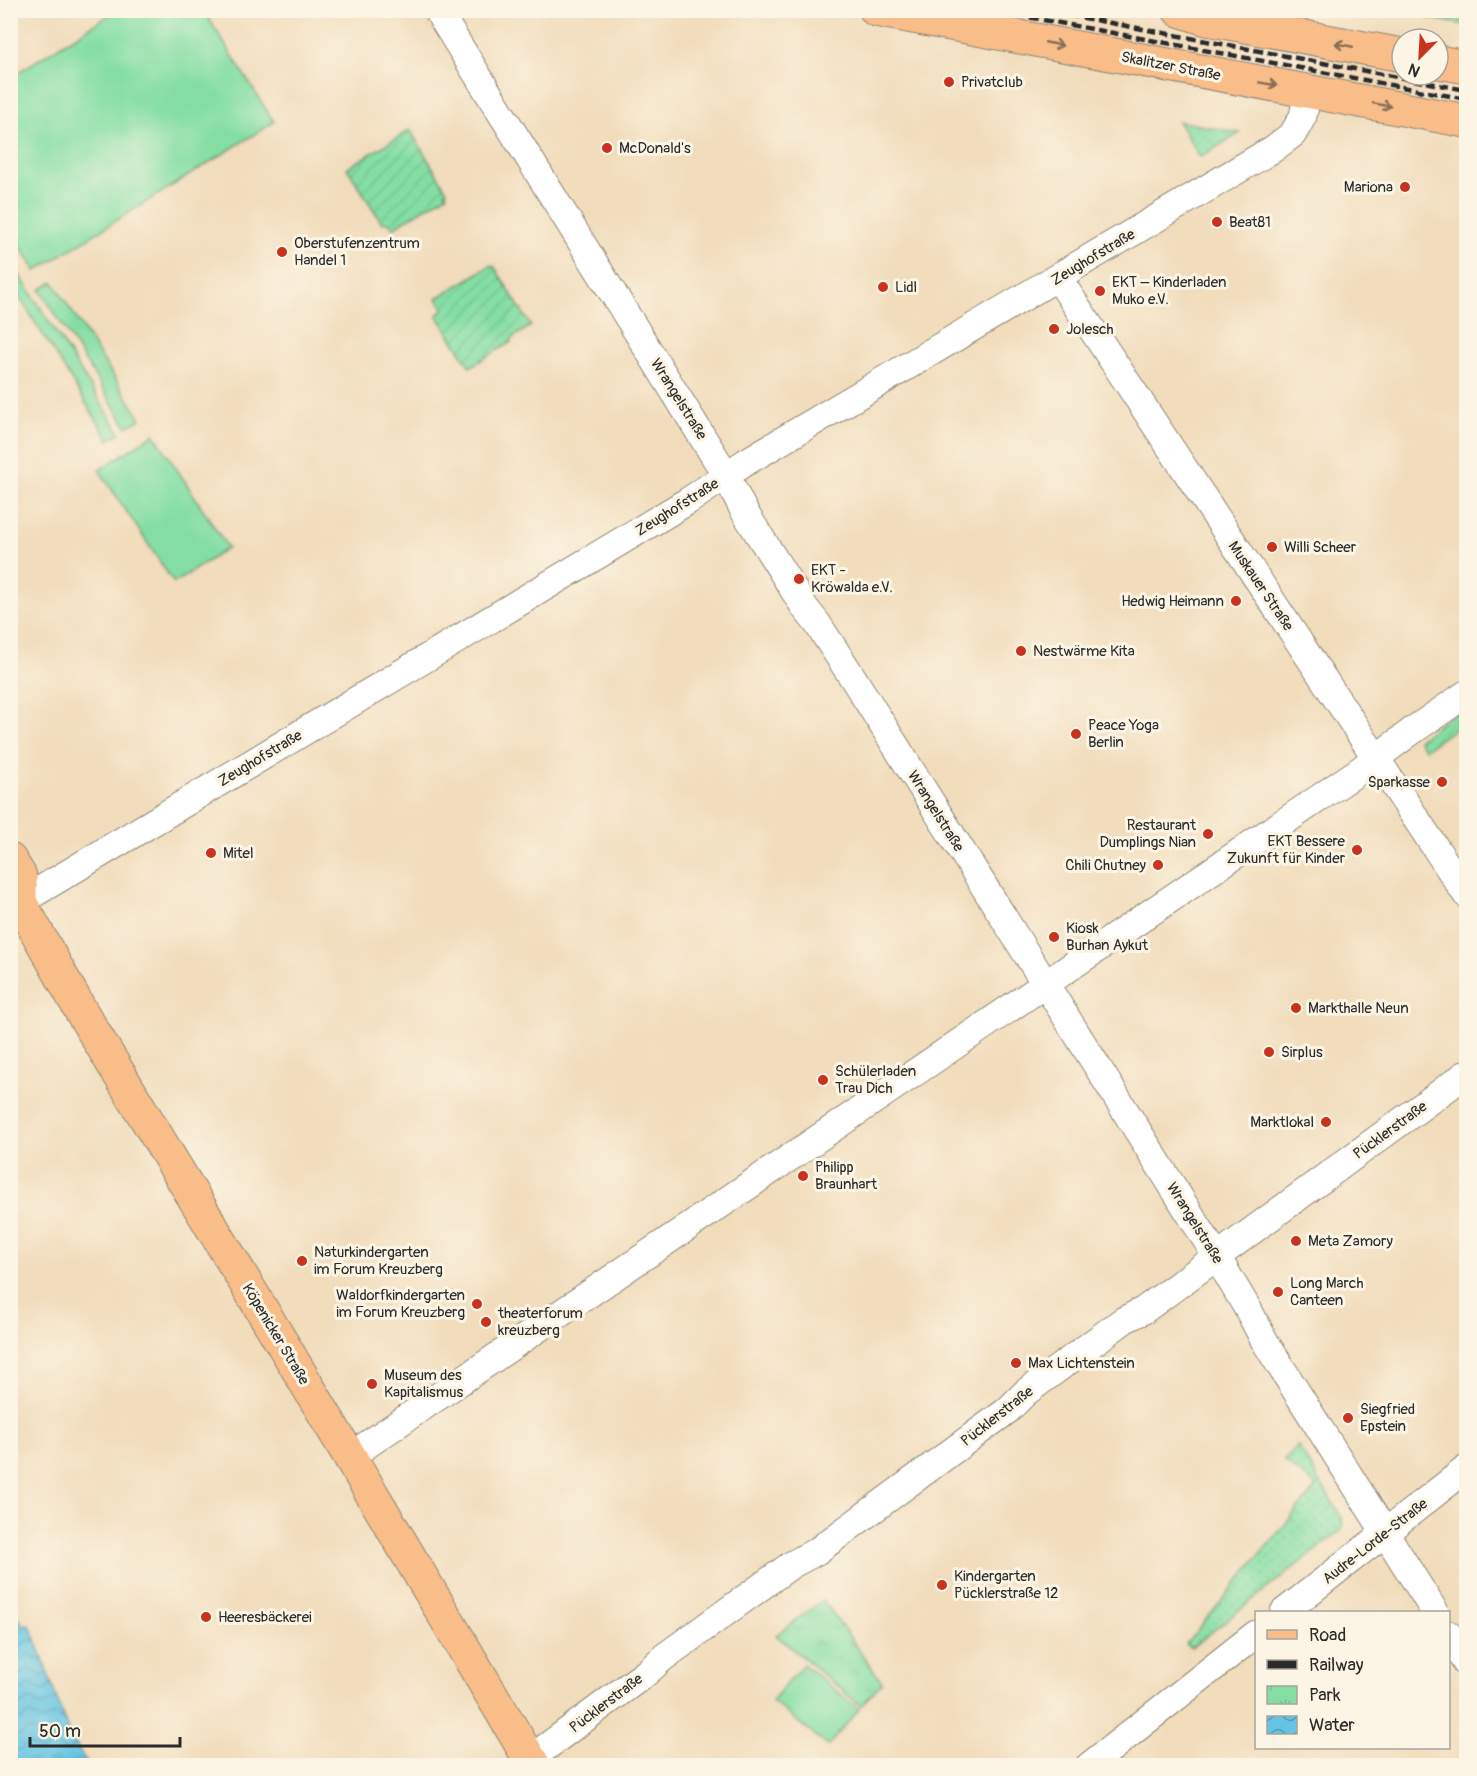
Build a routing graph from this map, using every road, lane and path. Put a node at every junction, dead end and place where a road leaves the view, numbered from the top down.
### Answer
1 (437, 10) edge
2 (876, 10) edge
3 (1179, 10) edge
4 (1390, 53) edge
5 (1450, 64) edge
6 (1467, 67) edge
7 (1308, 92) junction
8 (1467, 121) edge
9 (1058, 278) junction
10 (726, 475) junction
11 (1467, 693) edge
12 (1376, 759) junction
13 (10, 860) edge
14 (1467, 894) edge
15 (15, 899) edge
16 (1045, 984) junction
17 (1467, 1074) edge
18 (1216, 1257) junction
19 (349, 1457) junction
20 (1467, 1469) edge
21 (1384, 1534) junction
22 (1285, 1611) edge
23 (1434, 1611) edge
24 (1255, 1636) edge
25 (1450, 1636) edge
26 (1467, 1663) edge
27 (532, 1762) edge
28 (1089, 1766) edge

1 - 10 street, Wrangelstraße
2 -> 7 main road, Skalitzer Straße
4 -> 3 main road
5 - 6 main road
7 -> 8 main road, Skalitzer Straße
7 - 9 street, Zeughofstraße
9 - 10 street, Zeughofstraße
9 - 12 street, Muskauer Straße
10 - 15 street, Zeughofstraße
10 - 16 street, Wrangelstraße
11 - 12 street
12 - 14 street, Muskauer Straße
12 - 16 street
13 - 15 main road, Köpenicker Straße
15 - 19 main road, Köpenicker Straße
16 - 18 street, Wrangelstraße
16 - 19 street
17 - 18 street, Pücklerstraße
18 - 21 street, Wrangelstraße
18 - 27 street, Pücklerstraße
19 - 27 main road, Köpenicker Straße
20 - 21 street, Audre-Lorde-Straße
21 - 22 street, Audre-Lorde-Straße
21 - 23 street, Wrangelstraße
24 - 28 street
25 - 26 street

